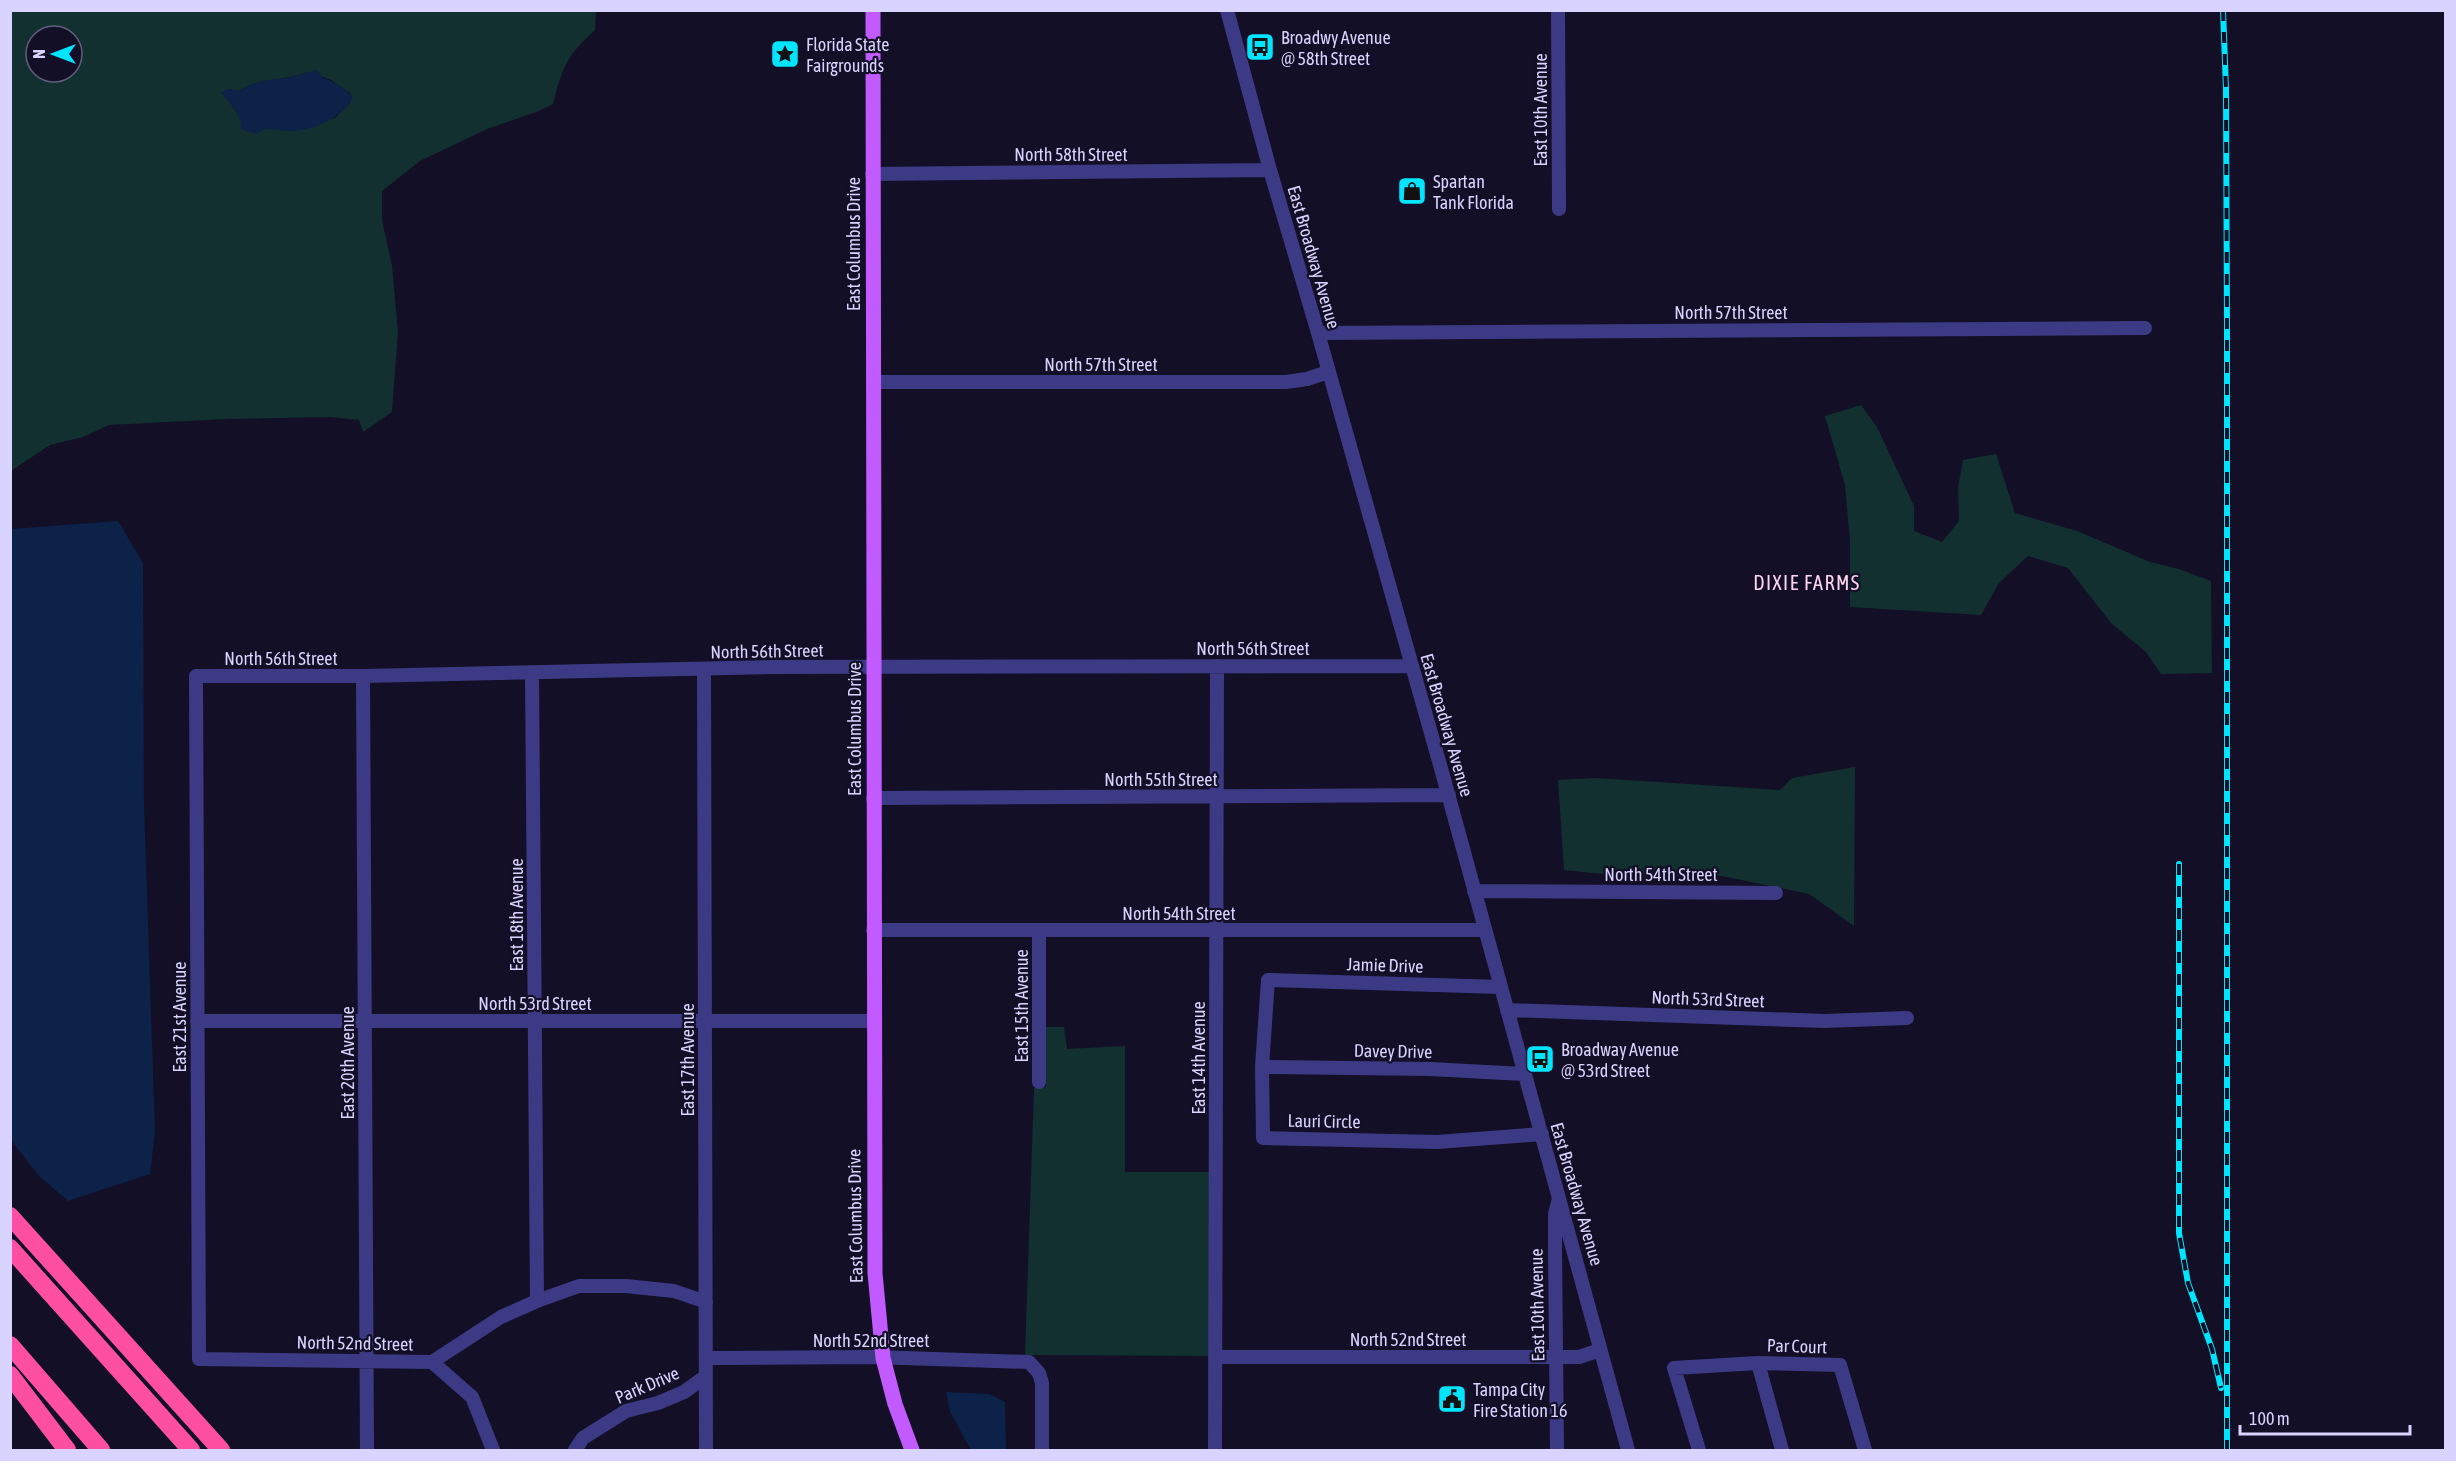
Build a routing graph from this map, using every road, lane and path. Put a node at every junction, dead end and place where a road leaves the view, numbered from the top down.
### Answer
1 (873, 10) edge
2 (1227, 10) edge
3 (1558, 10) edge
4 (1270, 170) junction
5 (872, 174) junction
6 (1559, 209) dead end
7 (2145, 328) dead end
8 (1318, 333) junction
9 (1328, 372) junction
10 (873, 382) junction
11 (1217, 666) junction
12 (1411, 666) junction
13 (873, 667) junction
14 (704, 670) junction
15 (532, 673) junction
16 (196, 676) joint
17 (363, 676) junction
18 (1449, 795) junction
19 (1217, 796) junction
20 (873, 798) junction
21 (1474, 891) junction
22 (1776, 893) dead end
23 (873, 930) junction
24 (1039, 930) junction
25 (1484, 930) junction
26 (1217, 931) junction
27 (1268, 980) joint
28 (1501, 987) junction
29 (1507, 1010) junction
30 (1907, 1018) dead end
31 (364, 1020) junction
32 (197, 1021) junction
33 (535, 1021) junction
34 (705, 1021) junction
35 (873, 1021) junction
36 (1262, 1067) junction
37 (1524, 1074) junction
38 (1039, 1082) dead end
39 (1542, 1134) junction
40 (1560, 1196) junction
41 (10, 1216) edge
42 (10, 1248) edge
43 (537, 1301) junction
44 (706, 1302) junction
45 (10, 1345) edge
46 (1600, 1350) junction
47 (1215, 1357) junction
48 (1556, 1357) junction
49 (706, 1358) junction
50 (883, 1358) junction
51 (198, 1359) joint
52 (366, 1360) junction
53 (432, 1362) junction
54 (1758, 1363) junction
55 (10, 1375) edge
56 (706, 1376) junction
57 (913, 1448) edge
58 (67, 1450) edge
59 (101, 1450) edge
60 (191, 1450) edge
61 (221, 1450) edge
62 (367, 1450) edge
63 (492, 1450) edge
64 (575, 1450) edge
65 (706, 1450) edge
66 (1042, 1450) edge
67 (1215, 1450) edge
68 (1557, 1450) edge
69 (1628, 1450) edge
70 (1699, 1450) edge
71 (1782, 1450) edge
72 (1864, 1450) edge

1 - 5 main road, East Columbus Drive
2 - 4 street, East Broadway Avenue
3 - 6 street, East 10th Avenue
4 - 5 street, North 58th Street
4 - 8 street, East Broadway Avenue
5 - 10 main road, East Columbus Drive
7 - 8 street, North 57th Street
8 - 9 street, East Broadway Avenue
9 - 10 street, North 57th Street
9 - 12 street, East Broadway Avenue
10 - 13 main road, East Columbus Drive
11 - 12 street, North 56th Street
11 - 13 street, North 56th Street
11 - 19 street, East 14th Avenue
12 - 18 street, East Broadway Avenue
13 - 14 street, North 56th Street
13 - 20 main road, East Columbus Drive
14 - 15 street, North 56th Street
14 - 34 street, East 17th Avenue
15 - 17 street, North 56th Street
15 - 33 street, East 18th Avenue
16 - 17 street, North 56th Street
16 - 32 street, East 21st Avenue
17 - 31 street, East 20th Avenue
18 - 19 street, North 55th Street
18 - 21 street, East Broadway Avenue
19 - 20 street, North 55th Street
19 - 26 street, East 14th Avenue
20 - 23 main road, East Columbus Drive
21 - 22 street, North 54th Street
21 - 25 street, East Broadway Avenue
23 - 24 street, North 54th Street
23 - 35 main road, East Columbus Drive
24 - 26 street, North 54th Street
24 - 38 street, East 15th Avenue
25 - 26 street, North 54th Street
25 - 28 street, East Broadway Avenue
26 - 47 street, East 14th Avenue
27 - 28 street, Jamie Drive
27 - 36 street, Lauri Circle
28 - 29 street, East Broadway Avenue
29 - 30 street, North 53rd Street
29 - 37 street, East Broadway Avenue
31 - 32 street, North 53rd Street
31 - 33 street, North 53rd Street
31 - 52 street, East 20th Avenue
32 - 51 street, East 21st Avenue
33 - 34 street, North 53rd Street
33 - 43 street, East 18th Avenue
34 - 35 street, North 53rd Street
34 - 44 street, East 17th Avenue
35 - 50 main road, East Columbus Drive
36 - 37 street, Davey Drive
36 - 39 street, Lauri Circle
37 - 39 street, East Broadway Avenue
39 - 40 street, East Broadway Avenue
40 - 46 street, East Broadway Avenue
40 - 48 street, East 10th Avenue
41 - 61 highway
42 - 60 highway
43 - 44 street, North 52nd Street
43 - 53 street, North 52nd Street
44 - 49 street, East 17th Avenue
45 - 59 highway
46 - 48 street, North 52nd Street
46 - 69 street, East Broadway Avenue
47 - 48 street, North 52nd Street
47 - 67 street, East 14th Avenue
48 - 68 street, East 10th Avenue
49 - 50 street, North 52nd Street
49 - 56 street, East 17th Avenue
50 - 57 main road, East Columbus Drive
50 - 66 street, North 52nd Street
51 - 52 street, North 52nd Street
52 - 53 street, North 52nd Street
52 - 62 street, East 20th Avenue
53 - 63 street
54 - 70 street, Par Court
54 - 71 street
54 - 72 street, Par Court
55 - 58 highway
56 - 64 street, Park Drive
56 - 65 street, East 17th Avenue

